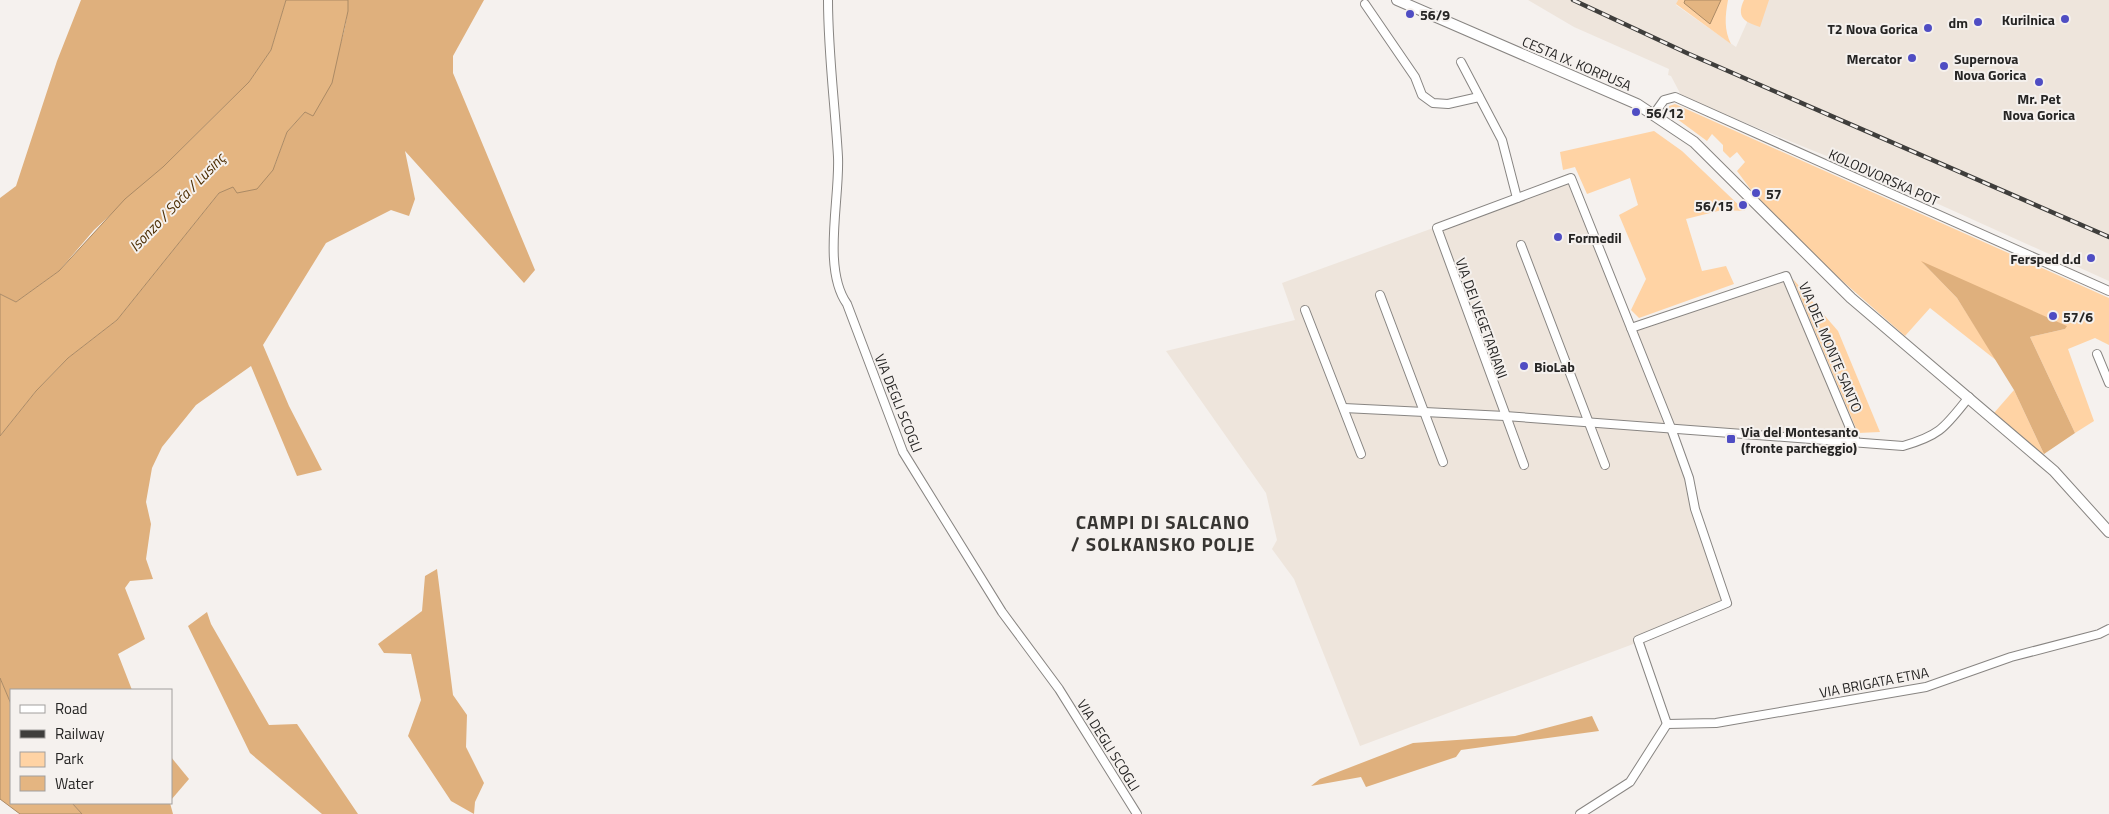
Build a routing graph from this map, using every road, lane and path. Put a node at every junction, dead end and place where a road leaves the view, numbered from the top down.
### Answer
1 (828, 0) edge
2 (1397, 0) edge
3 (1365, 4) dead end
4 (1461, 62) dead end
5 (1479, 97) junction
6 (1654, 114) junction
7 (1517, 198) junction
8 (1750, 199) joint
9 (1521, 245) dead end
10 (2109, 291) edge
11 (1380, 295) dead end
12 (1305, 310) dead end
13 (1631, 328) junction
14 (2097, 354) dead end
15 (2109, 383) edge
16 (1969, 398) junction
17 (1344, 408) junction
18 (1424, 411) junction
19 (1505, 416) junction
20 (1587, 422) junction
21 (1671, 428) junction
22 (1856, 442) junction
23 (1361, 454) dead end
24 (1443, 462) dead end
25 (1524, 465) dead end
26 (1605, 465) dead end
27 (2109, 532) edge
28 (2109, 629) edge
29 (1667, 724) junction
30 (1137, 814) edge
31 (1580, 814) edge

1 - 30 street, VIA DEGLI SCOGLI
2 - 6 main road, CESTA IX. KORPUSA
3 - 5 street
4 - 5 street
5 - 7 street
6 - 8 main road, CESTA IX. KORPUSA
6 - 10 street, KOLODVORSKA POT
7 - 13 street
7 - 19 street, VIA DEI VEGETARIANI
8 - 16 main road, VIA DEL MONTE SANTO
9 - 20 street
11 - 18 street
12 - 17 street
13 - 21 street
13 - 22 street, VIA DEL MONTE SANTO
14 - 15 street
16 - 22 street
16 - 27 main road, VIA DEL MONTE SANTO
17 - 18 street
17 - 23 street
18 - 19 street
18 - 24 street
19 - 20 street
19 - 25 street
20 - 21 street
20 - 26 street
21 - 22 street
21 - 29 street
28 - 29 street, VIA BRIGATA ETNA
29 - 31 street

